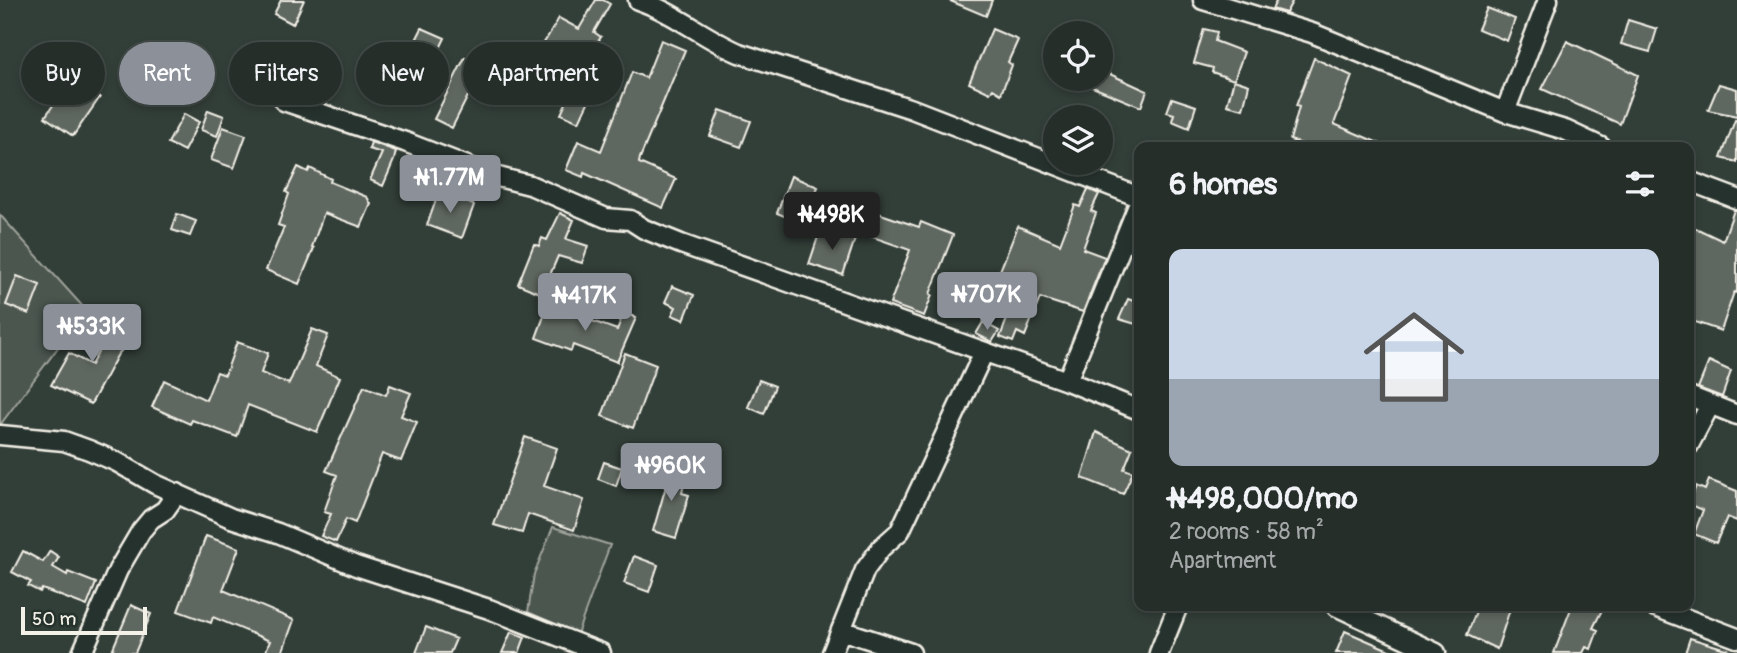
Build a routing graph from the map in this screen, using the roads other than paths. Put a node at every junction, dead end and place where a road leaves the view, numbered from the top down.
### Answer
1 (638, 0) edge
2 (1203, 0) edge
3 (1548, 0) edge
4 (296, 105) edge
5 (1505, 112) junction
6 (1590, 142) edge
7 (1694, 183) edge
8 (1134, 195) edge
9 (1737, 199) edge
10 (1134, 215) edge
11 (984, 352) junction
12 (1067, 382) junction
13 (1694, 398) edge
14 (1710, 405) junction
15 (1134, 408) edge
16 (1737, 415) edge
17 (0, 435) edge
18 (1694, 435) edge
19 (177, 494) junction
20 (1176, 611) edge
21 (1347, 611) edge
22 (1666, 611) edge
23 (841, 630) junction
24 (1737, 638) edge
25 (569, 647) edge
26 (82, 653) edge
27 (601, 653) edge
28 (832, 653) edge
29 (911, 653) edge
30 (1160, 653) edge
31 (1436, 653) edge

1 - 8 street
2 - 5 street
3 - 5 street
4 - 11 street
5 - 6 street
7 - 9 street
10 - 12 street
11 - 12 street
11 - 23 street
12 - 15 street
13 - 14 street
14 - 16 street
14 - 18 street
17 - 19 street
19 - 25 street
19 - 26 street
20 - 30 street
21 - 31 street
22 - 24 street
23 - 28 street
23 - 29 street
25 - 27 street

